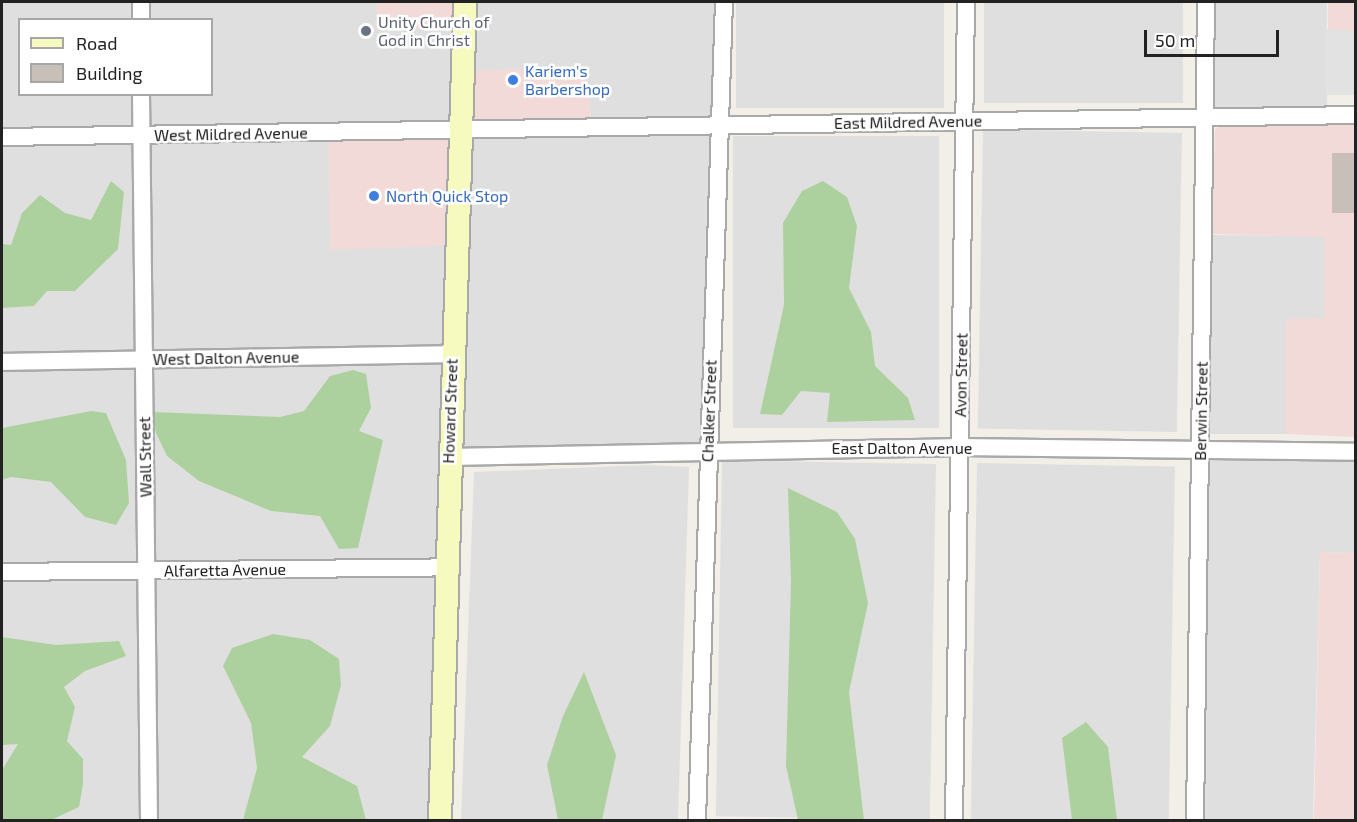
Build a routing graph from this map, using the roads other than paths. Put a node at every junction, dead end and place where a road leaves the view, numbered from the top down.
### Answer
1 (141, 2) edge
2 (465, 2) edge
3 (724, 2) edge
4 (966, 2) edge
5 (1206, 2) edge
6 (141, 18) edge
7 (141, 96) edge
8 (1356, 115) edge
9 (1205, 119) junction
10 (965, 122) junction
11 (721, 126) junction
12 (461, 131) junction
13 (141, 134) junction
14 (2, 137) edge
15 (451, 354) junction
16 (143, 360) junction
17 (2, 362) edge
18 (960, 447) junction
19 (707, 450) junction
20 (1200, 450) junction
21 (1356, 452) edge
22 (448, 457) junction
23 (449, 567) junction
24 (147, 570) junction
25 (2, 572) edge
26 (149, 820) edge
27 (441, 820) edge
28 (697, 820) edge
29 (954, 820) edge
30 (1195, 820) edge

1 - 6 street
2 - 12 main road, Howard Street
3 - 11 street, Chalker Street
4 - 10 street, Avon Street
5 - 9 street, Berwin Street
7 - 13 street, Wall Street
8 - 9 street, East Mildred Avenue
9 - 10 street, East Mildred Avenue
9 - 20 street, Berwin Street
10 - 11 street, East Mildred Avenue
10 - 18 street, Avon Street
11 - 12 street, East Mildred Avenue
11 - 19 street, Chalker Street
12 - 13 street, West Mildred Avenue
12 - 15 main road, Howard Street
13 - 14 street, West Mildred Avenue
13 - 16 street, Wall Street
15 - 16 street, West Dalton Avenue
15 - 22 main road, Howard Street
16 - 17 street, West Dalton Avenue
16 - 24 street, Wall Street
18 - 19 street, East Dalton Avenue
18 - 20 street, East Dalton Avenue
18 - 29 street, Avon Street
19 - 22 street, East Dalton Avenue
19 - 28 street, Chalker Street
20 - 21 street, East Dalton Avenue
20 - 30 street, Berwin Street
22 - 23 main road, Howard Street
23 - 24 street, Alfaretta Avenue
23 - 27 main road, Howard Street
24 - 25 street, Alfaretta Avenue
24 - 26 street, Wall Street

